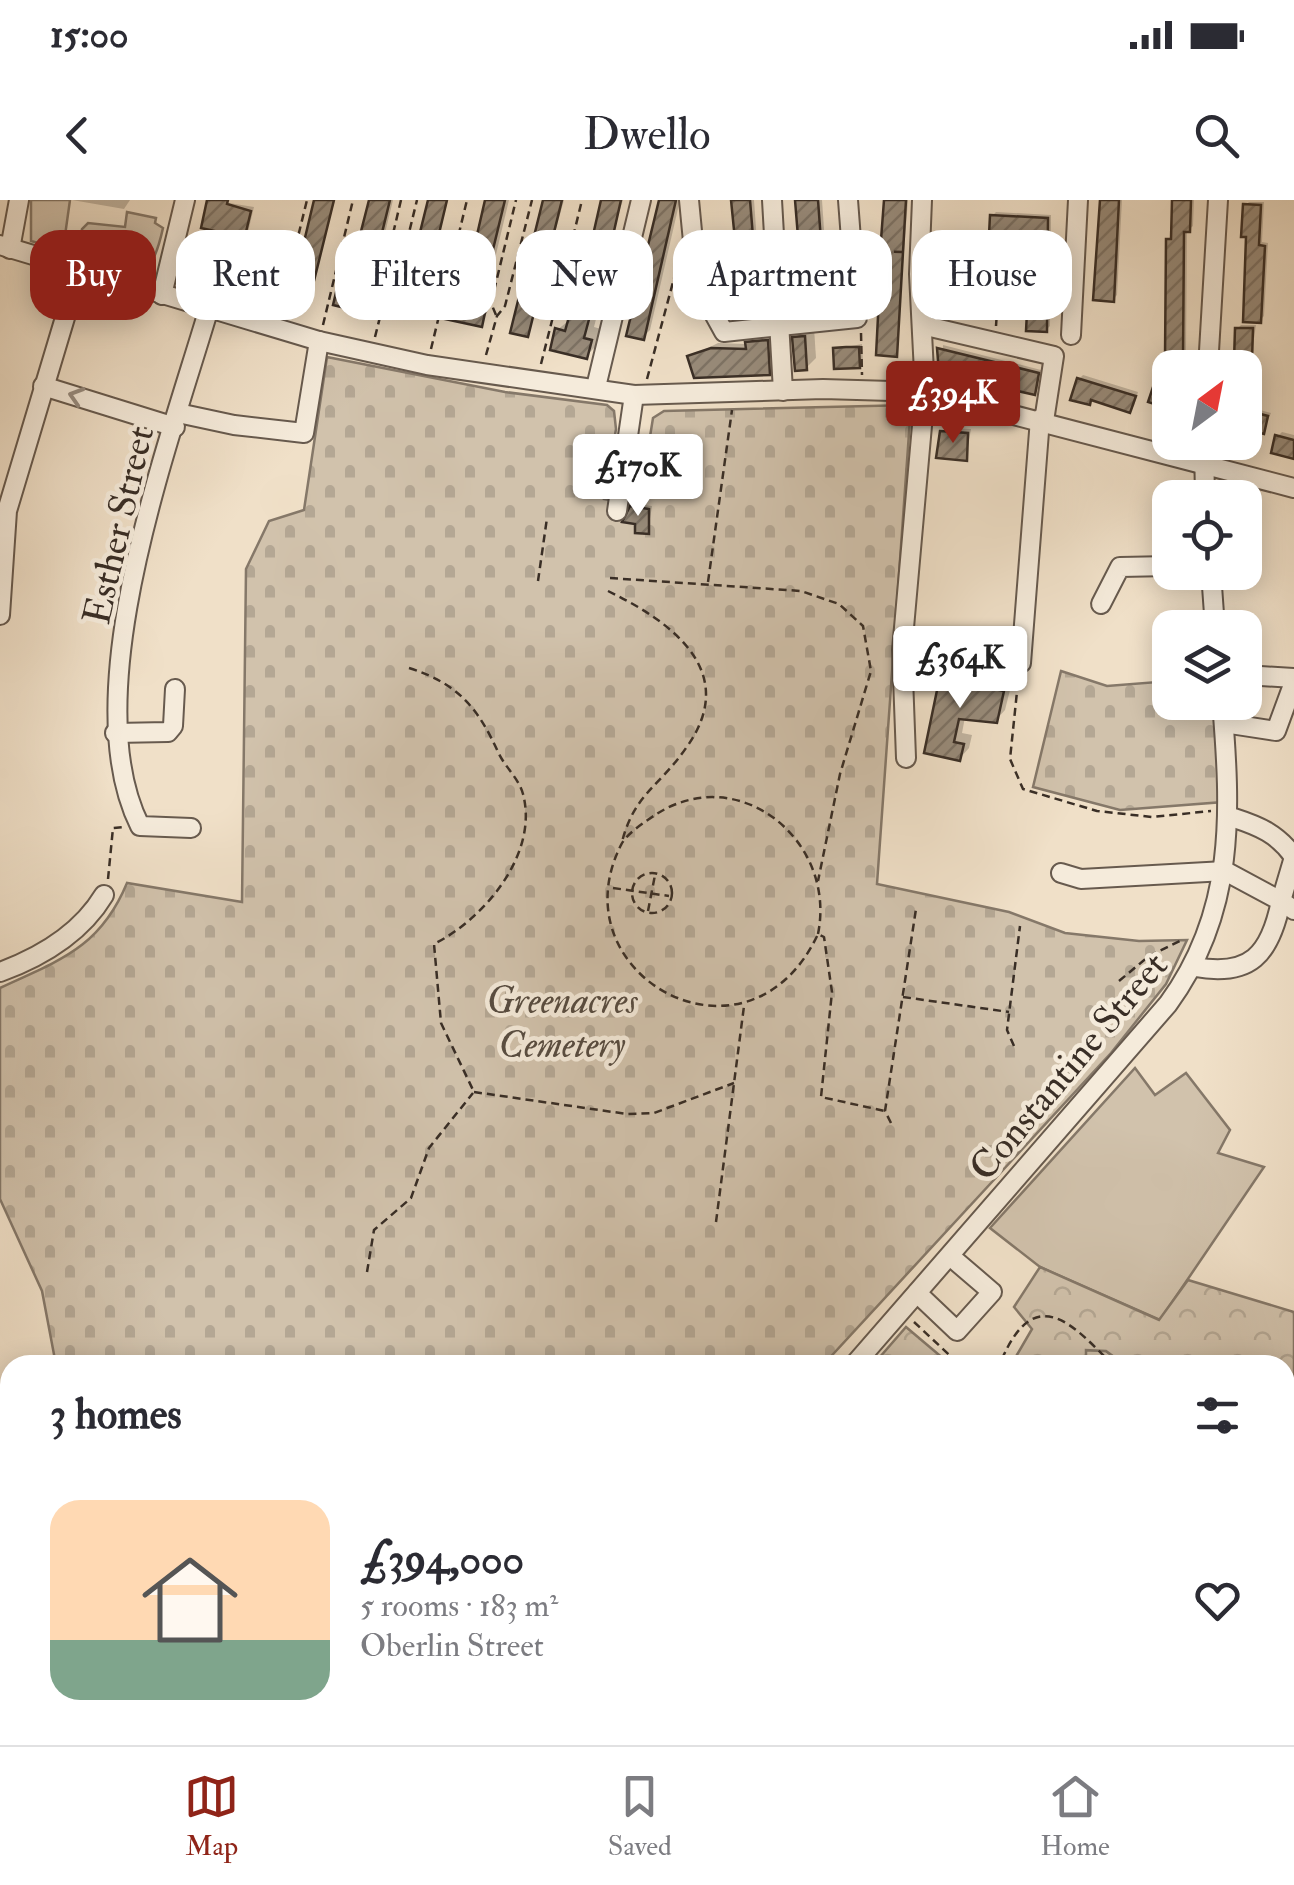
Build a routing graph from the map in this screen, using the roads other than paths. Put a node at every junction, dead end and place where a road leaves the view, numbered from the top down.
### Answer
1 (18, 200) edge
2 (185, 200) edge
3 (641, 200) edge
4 (689, 200) edge
5 (772, 200) edge
6 (848, 200) edge
7 (922, 200) edge
8 (1078, 200) edge
9 (1218, 200) edge
10 (633, 230) edge
11 (691, 230) edge
12 (773, 230) edge
13 (5, 248) edge
14 (30, 256) edge
15 (156, 294) edge
16 (162, 296) junction
17 (176, 300) edge
18 (64, 320) edge
19 (205, 320) edge
20 (249, 320) edge
21 (612, 320) edge
22 (718, 320) edge
23 (777, 320) edge
24 (777, 325) junction
25 (922, 325) junction
26 (1071, 335) dead end
27 (319, 341) junction
28 (1209, 350) edge
29 (43, 386) junction
30 (596, 387) junction
31 (783, 391) junction
32 (926, 392) junction
33 (639, 395) junction
34 (176, 420) junction
35 (1042, 420) junction
36 (1202, 460) edge
37 (1202, 465) junction
38 (1203, 480) edge
39 (1294, 488) edge
40 (618, 511) dead end
41 (1152, 566) edge
42 (1101, 604) dead end
43 (0, 616) edge
44 (1020, 663) road end
45 (1262, 677) edge
46 (1294, 680) edge
47 (175, 689) dead end
48 (1224, 720) edge
49 (1224, 723) junction
50 (115, 733) junction
51 (906, 758) dead end
52 (1231, 814) junction
53 (190, 828) dead end
54 (1061, 872) dead end
55 (1224, 872) junction
56 (104, 895) road end
57 (1288, 906) edge
58 (1195, 968) junction
59 (0, 972) edge
60 (950, 1256) junction
61 (917, 1294) junction
62 (863, 1355) edge

1 - 13 street
2 - 16 street
3 - 10 street
4 - 11 street
5 - 12 street
6 - 24 street
7 - 25 street
8 - 26 street
9 - 28 street
13 - 14 street
15 - 16 street
16 - 17 street
18 - 29 street
19 - 34 street, Esther Street
20 - 27 street
21 - 30 street
22 - 24 street
23 - 24 street
24 - 31 street
25 - 32 street
25 - 35 street
27 - 30 street
27 - 34 street
34 -> 29 street
29 - 43 street
30 - 33 street
31 - 32 street
31 - 33 street
32 - 35 street
32 - 51 street
33 - 40 street
34 - 50 street, Esther Street
35 - 37 street
35 - 44 street
36 - 37 street
37 - 38 street
37 - 39 street
41 - 42 street
45 - 46 street
46 - 49 street
47 - 50 street
48 - 49 street, Constantine Street
49 - 52 street, Constantine Street
50 - 53 street, Esther Street
52 - 55 street, Constantine Street
52 - 57 street
54 - 55 street
55 - 57 street
55 - 58 street, Constantine Street
56 - 59 street
57 - 58 street
58 - 60 street, Constantine Street
60 - 61 street, Constantine Street
60 - 61 street
61 - 62 street, Constantine Street

